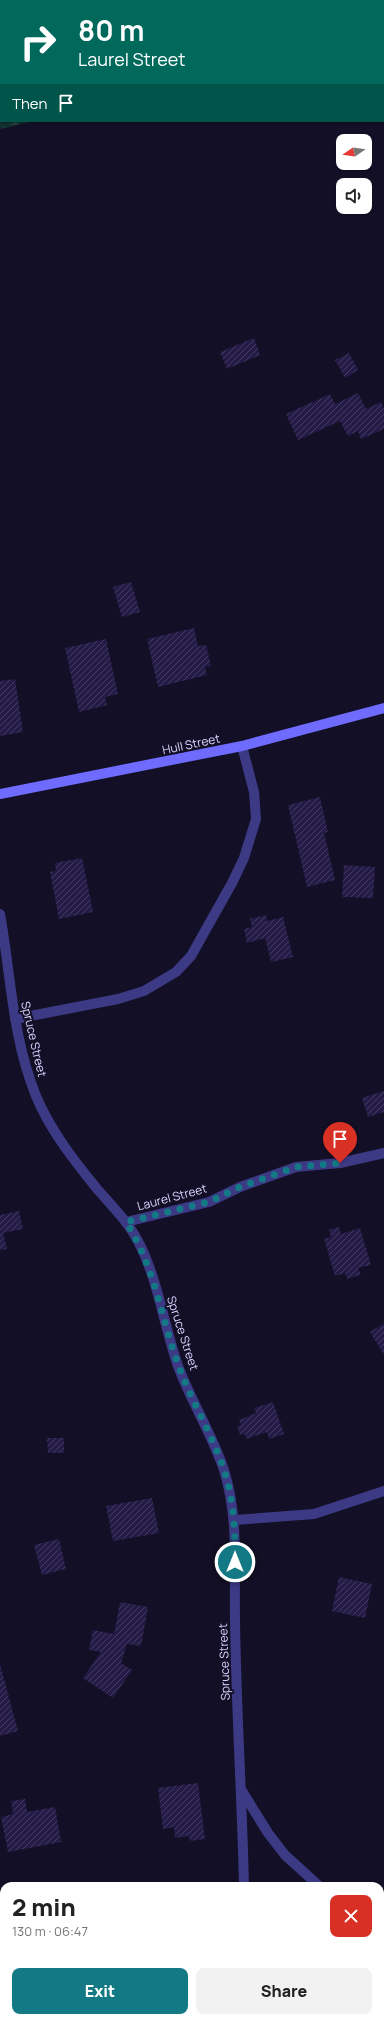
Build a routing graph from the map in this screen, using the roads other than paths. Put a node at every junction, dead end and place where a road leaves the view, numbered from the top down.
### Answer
1 (384, 708) edge
2 (242, 746) junction
3 (0, 794) edge
4 (0, 914) edge
5 (15, 1019) junction
6 (384, 1153) edge
7 (126, 1222) junction
8 (384, 1491) edge
9 (235, 1520) junction
10 (242, 1791) junction
11 (244, 1882) edge
12 (314, 1882) edge

1 - 2 main road, Hull Street
2 - 3 main road, Hull Street
2 - 5 street
4 - 5 street, Spruce Street
5 - 7 street, Spruce Street
6 - 7 street, Laurel Street
7 - 9 street, Spruce Street
8 - 9 street
9 - 10 street, Spruce Street
10 - 11 street, Spruce Street
10 - 12 street, Spruce Street

